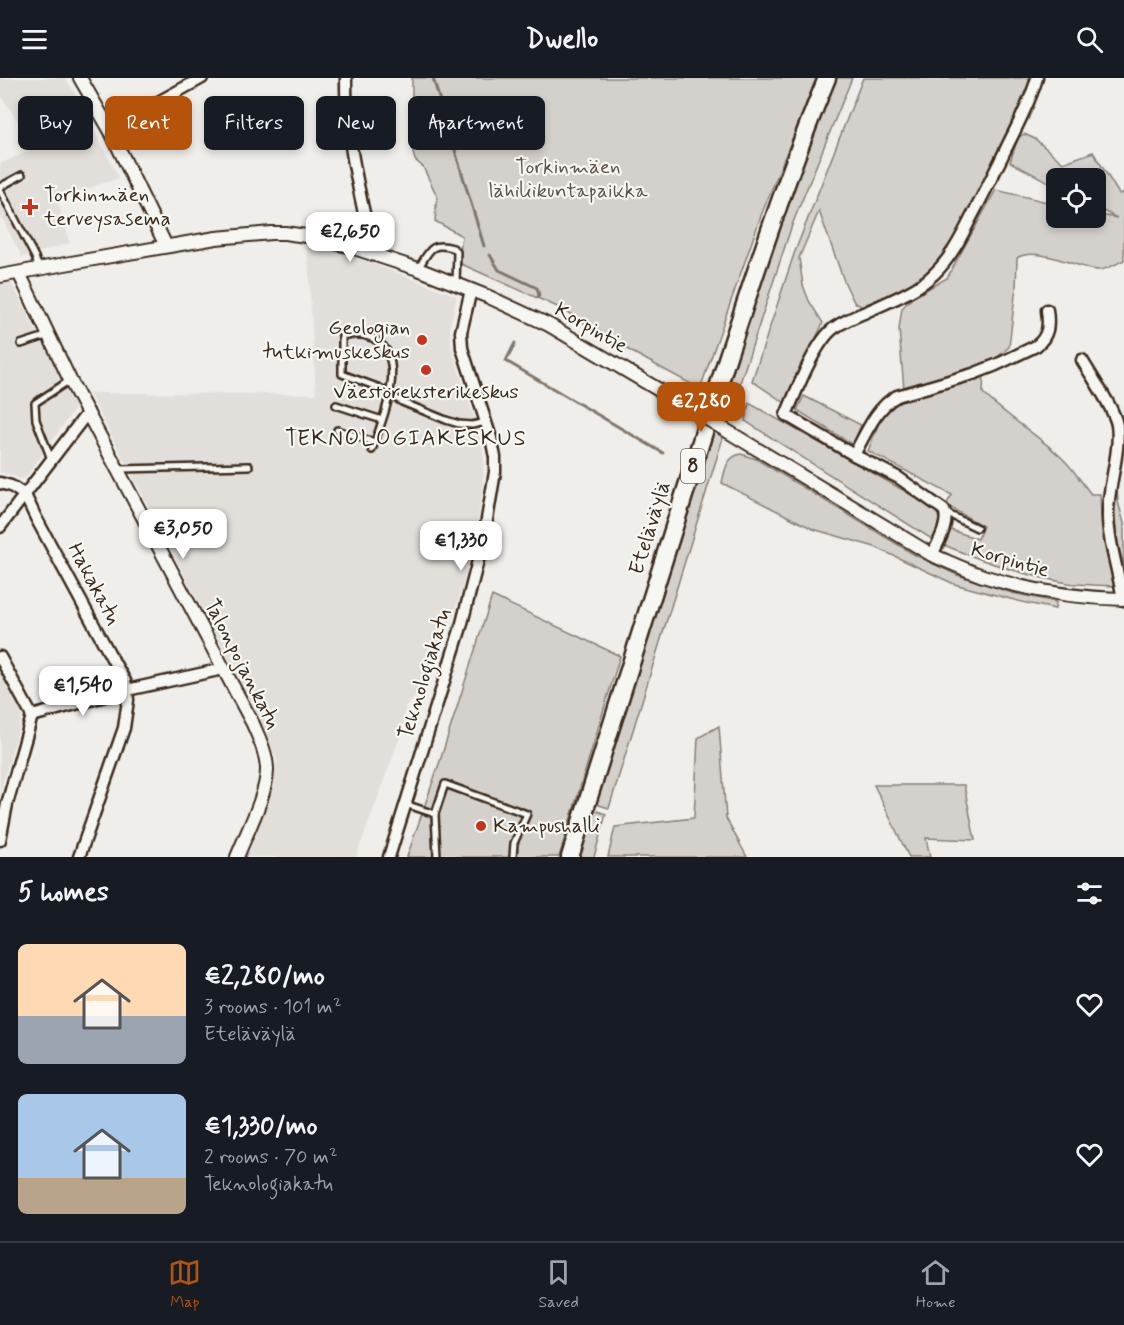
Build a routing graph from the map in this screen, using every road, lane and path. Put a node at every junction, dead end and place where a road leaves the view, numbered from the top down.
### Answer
1 (80, 78) edge
2 (202, 78) edge
3 (346, 78) edge
4 (827, 78) edge
5 (1037, 78) edge
6 (169, 96) edge
7 (105, 121) edge
8 (120, 150) edge
9 (22, 175) dead end
10 (0, 189) edge
11 (166, 246) junction
12 (372, 254) junction
13 (39, 269) junction
14 (418, 269) junction
15 (19, 273) junction
16 (0, 276) edge
17 (456, 284) junction
18 (471, 290) junction
19 (1047, 310) dead end
20 (48, 335) junction
21 (21, 344) dead end
22 (1082, 360) dead end
23 (70, 380) junction
24 (390, 394) junction
25 (336, 405) dead end
26 (88, 412) junction
27 (382, 420) junction
28 (486, 422) junction
29 (336, 430) dead end
30 (374, 442) junction
31 (372, 450) dead end
32 (854, 454) junction
33 (52, 459) junction
34 (249, 466) dead end
35 (118, 469) junction
36 (0, 483) edge
37 (25, 495) junction
38 (946, 513) junction
39 (0, 527) edge
40 (976, 528) dead end
41 (932, 555) junction
42 (1124, 599) edge
43 (0, 657) edge
44 (224, 669) junction
45 (127, 690) junction
46 (33, 716) junction
47 (405, 804) junction
48 (435, 813) junction
49 (0, 840) edge
50 (79, 857) edge
51 (237, 857) edge
52 (389, 857) edge
53 (437, 857) edge
54 (513, 857) edge
55 (570, 857) edge

1 - 7 street
2 - 6 street
3 - 12 street
4 - 55 highway, Eteläväylä / 8
5 - 32 street
8 - 11 street
9 - 10 lane
10 - 13 lane
11 - 12 street, Korpintie
11 - 13 street, Korpintie
12 - 14 street, Korpintie
13 - 15 street, Korpintie
14 - 17 street, Korpintie
14 - 17 lane
15 - 16 street, Korpintie
15 - 20 street, Talonpojankatu
17 - 18 street, Korpintie
18 - 28 street, Teknologiakatu
18 - 41 street, Korpintie, bridge
19 - 32 street
20 - 21 lane
20 - 23 street, Talonpojankatu
22 - 42 street
23 - 26 street, Talonpojankatu
23 - 33 lane
24 - 24 lane
24 - 27 lane
24 - 28 lane
25 - 27 lane
26 - 33 street
26 - 35 street, Talonpojankatu
27 - 30 lane
28 - 47 street, Teknologiakatu
29 - 30 lane
30 - 31 lane
32 - 38 street
33 - 37 street
34 - 35 lane
35 - 44 street, Talonpojankatu
36 - 37 street
37 - 39 street
37 - 45 street, Hakakatu
38 - 40 lane
38 - 41 street
41 - 42 street, Korpintie
43 - 46 street
44 - 45 street
44 - 51 street, Talonpojankatu
45 - 46 street
45 - 50 street, Hakakatu
46 - 49 street
47 - 48 lane
47 - 52 street, Teknologiakatu
48 - 53 lane
48 - 54 lane

